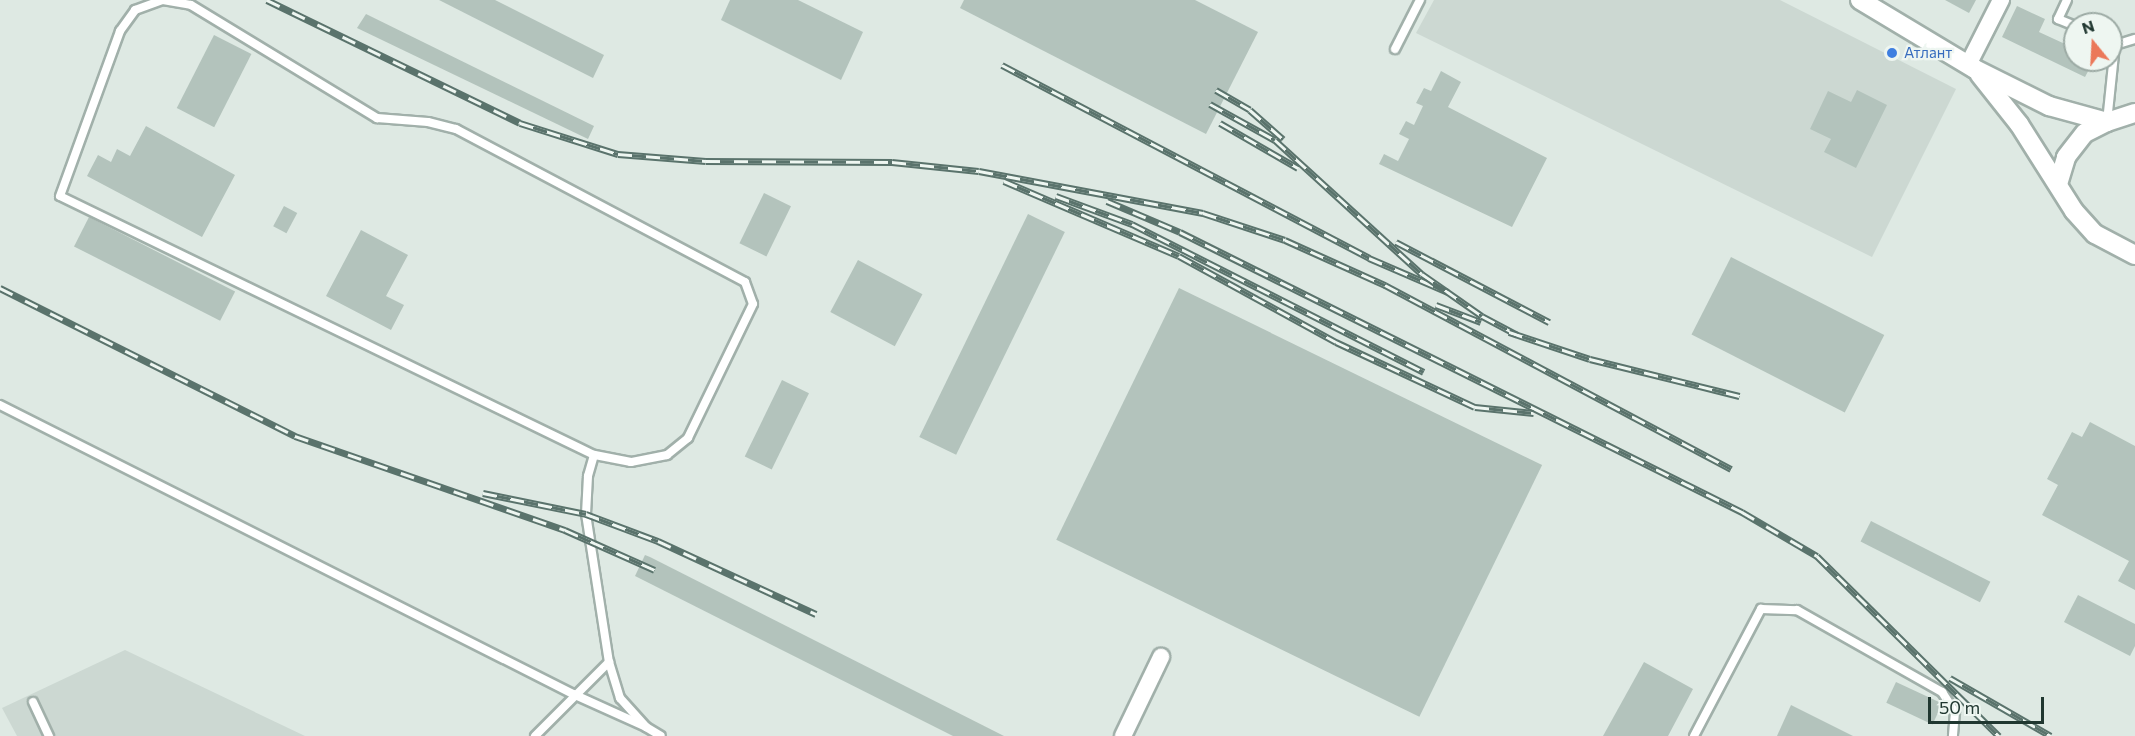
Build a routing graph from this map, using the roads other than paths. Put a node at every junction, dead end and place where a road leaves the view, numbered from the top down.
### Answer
1 (1420, 0) edge
2 (1860, 0) edge
3 (2001, 0) edge
4 (2067, 0) edge
5 (2063, 21) edge
6 (1395, 49) dead end
7 (1972, 67) junction
8 (2111, 72) edge
9 (2135, 113) edge
10 (2107, 122) junction
11 (2058, 184) junction
12 (2135, 255) edge
13 (0, 405) edge
14 (594, 455) junction
15 (1161, 657) dead end
16 (609, 662) junction
17 (573, 694) junction
18 (33, 702) dead end
19 (646, 727) junction
20 (49, 736) edge
21 (535, 736) edge
22 (662, 736) edge
23 (1123, 736) edge
24 (1694, 736) edge
25 (1953, 736) edge

1 - 6 lane
2 - 7 street
3 - 7 street
4 - 5 lane
7 - 10 street
7 - 11 street
8 - 10 lane
9 - 10 street
10 - 11 street
11 - 12 street
13 - 17 lane
14 - 14 lane
14 - 16 lane
15 - 23 street
16 - 17 lane
16 - 19 lane
17 - 19 lane
17 - 21 lane
18 - 20 lane
19 - 22 lane
24 - 25 lane

